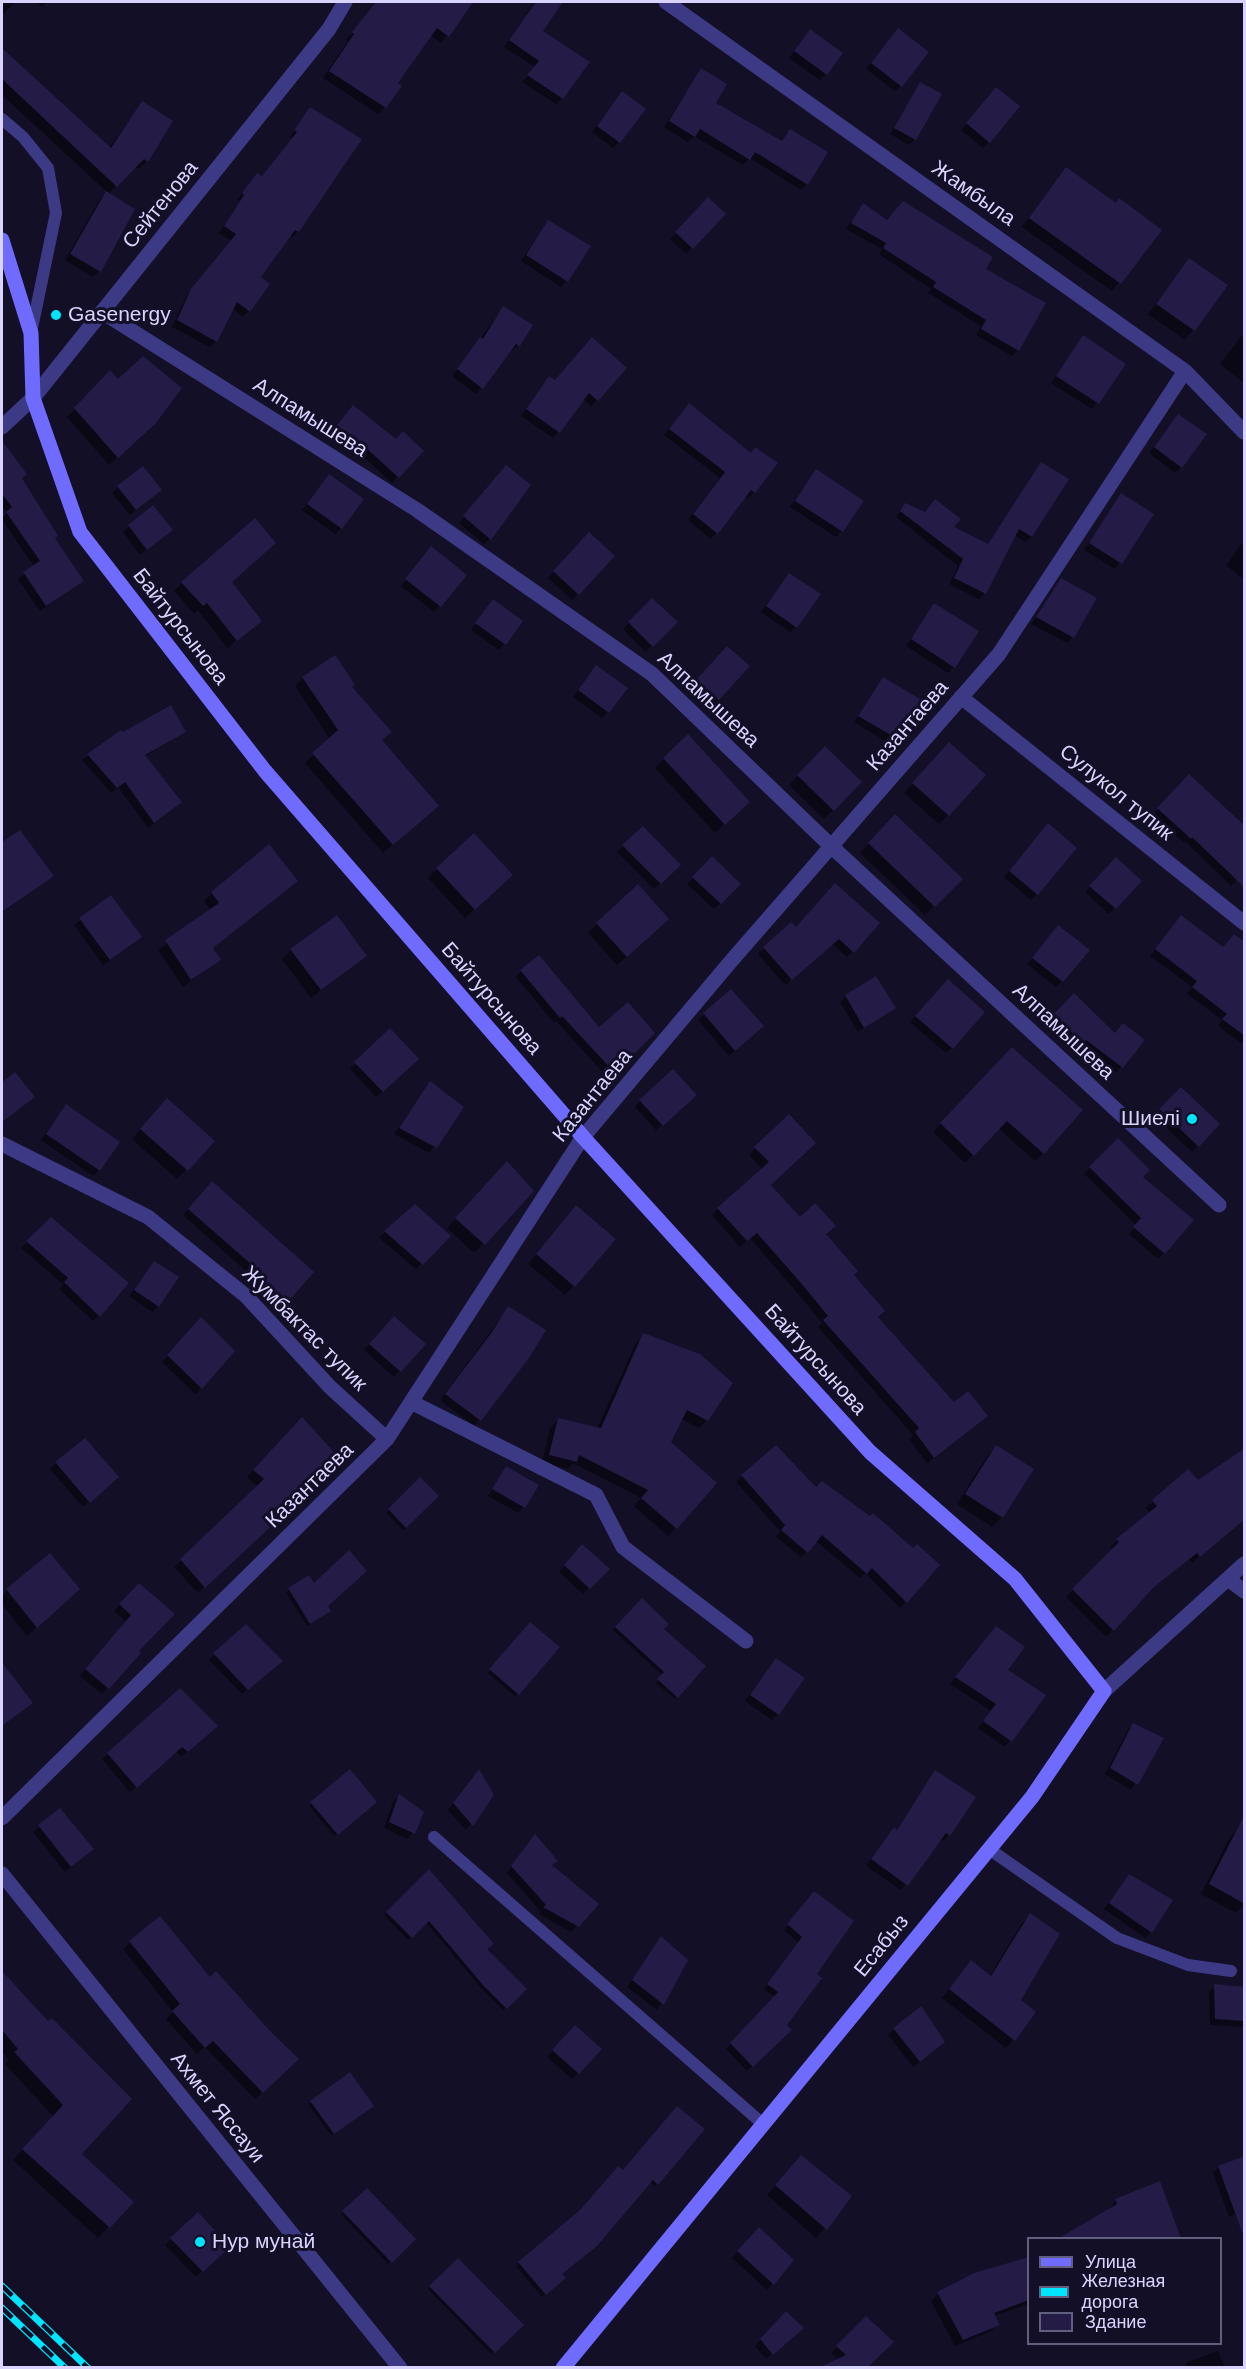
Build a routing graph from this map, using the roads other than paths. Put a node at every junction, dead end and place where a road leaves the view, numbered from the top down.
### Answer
1 (345, 2) edge
2 (666, 2) edge
3 (2, 119) edge
4 (2, 240) edge
5 (102, 312) junction
6 (31, 333) junction
7 (1185, 371) junction
8 (33, 398) junction
9 (2, 427) edge
10 (1245, 432) edge
11 (961, 697) junction
12 (831, 846) junction
13 (1245, 923) edge
14 (583, 1137) junction
15 (2, 1144) edge
16 (1219, 1205) dead end
17 (411, 1402) junction
18 (387, 1439) junction
19 (1245, 1564) edge
20 (1228, 1579) junction
21 (1245, 1591) edge
22 (746, 1641) dead end
23 (1104, 1691) junction
24 (2, 1818) edge
25 (434, 1838) dead end
26 (989, 1849) junction
27 (2, 1875) edge
28 (1230, 1971) dead end
29 (763, 2124) junction
30 (399, 2367) edge
31 (563, 2367) edge

1 - 5 street, Сейтенова
2 - 7 street, Жамбыла
3 - 6 lane
4 - 6 main road, Байтурсынова
5 - 8 street, Сейтенова
5 - 12 street, Алпамышева
6 - 8 main road, Байтурсынова
7 - 10 street, Жамбыла
7 - 11 street, Казантаева
8 - 9 street, Сейтенова
8 - 14 main road, Байтурсынова
11 - 12 street, Казантаева
11 - 13 street, Сулукол тупик
12 - 14 street, Казантаева
12 - 16 street, Алпамышева
14 - 17 street, Казантаева
14 - 23 main road, Байтурсынова
15 - 18 street, Жумбактас тупик
17 - 18 street, Казантаева
17 - 22 street
18 - 24 street, Казантаева
19 - 20 street, Есабыз
20 - 21 street
20 - 23 street, Есабыз
23 - 26 main road, Есабыз
25 - 29 lane
26 - 28 lane
26 - 29 main road, Есабыз
27 - 30 street, Ахмет Яссауи
29 - 31 main road, Есабыз

